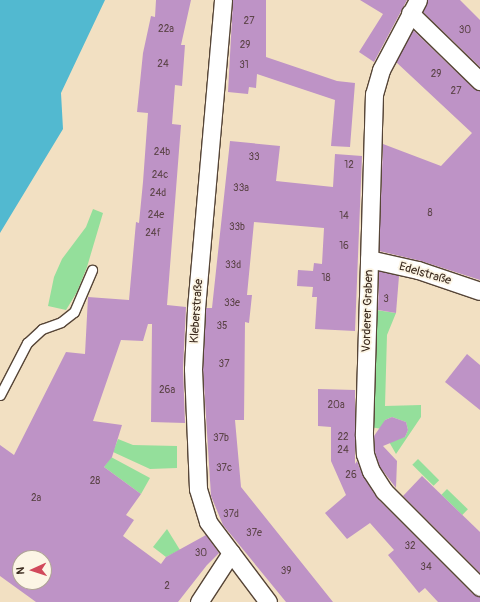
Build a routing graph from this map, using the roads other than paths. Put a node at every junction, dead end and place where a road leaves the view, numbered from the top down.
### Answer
1 (223, 0) edge
2 (414, 7) edge
3 (480, 81) edge
4 (370, 260) junction
5 (92, 270) dead end
6 (480, 291) edge
7 (0, 396) edge
8 (231, 553) junction
9 (480, 587) edge
10 (199, 602) edge
11 (268, 602) edge

1 - 8 street, Kleberstraße
2 - 3 street
2 - 4 street, Vorderer Graben
4 - 6 street, Edelstraße
4 - 9 street, Vorderer Graben
5 - 7 lane
8 - 10 street
8 - 11 street, Kleberstraße

